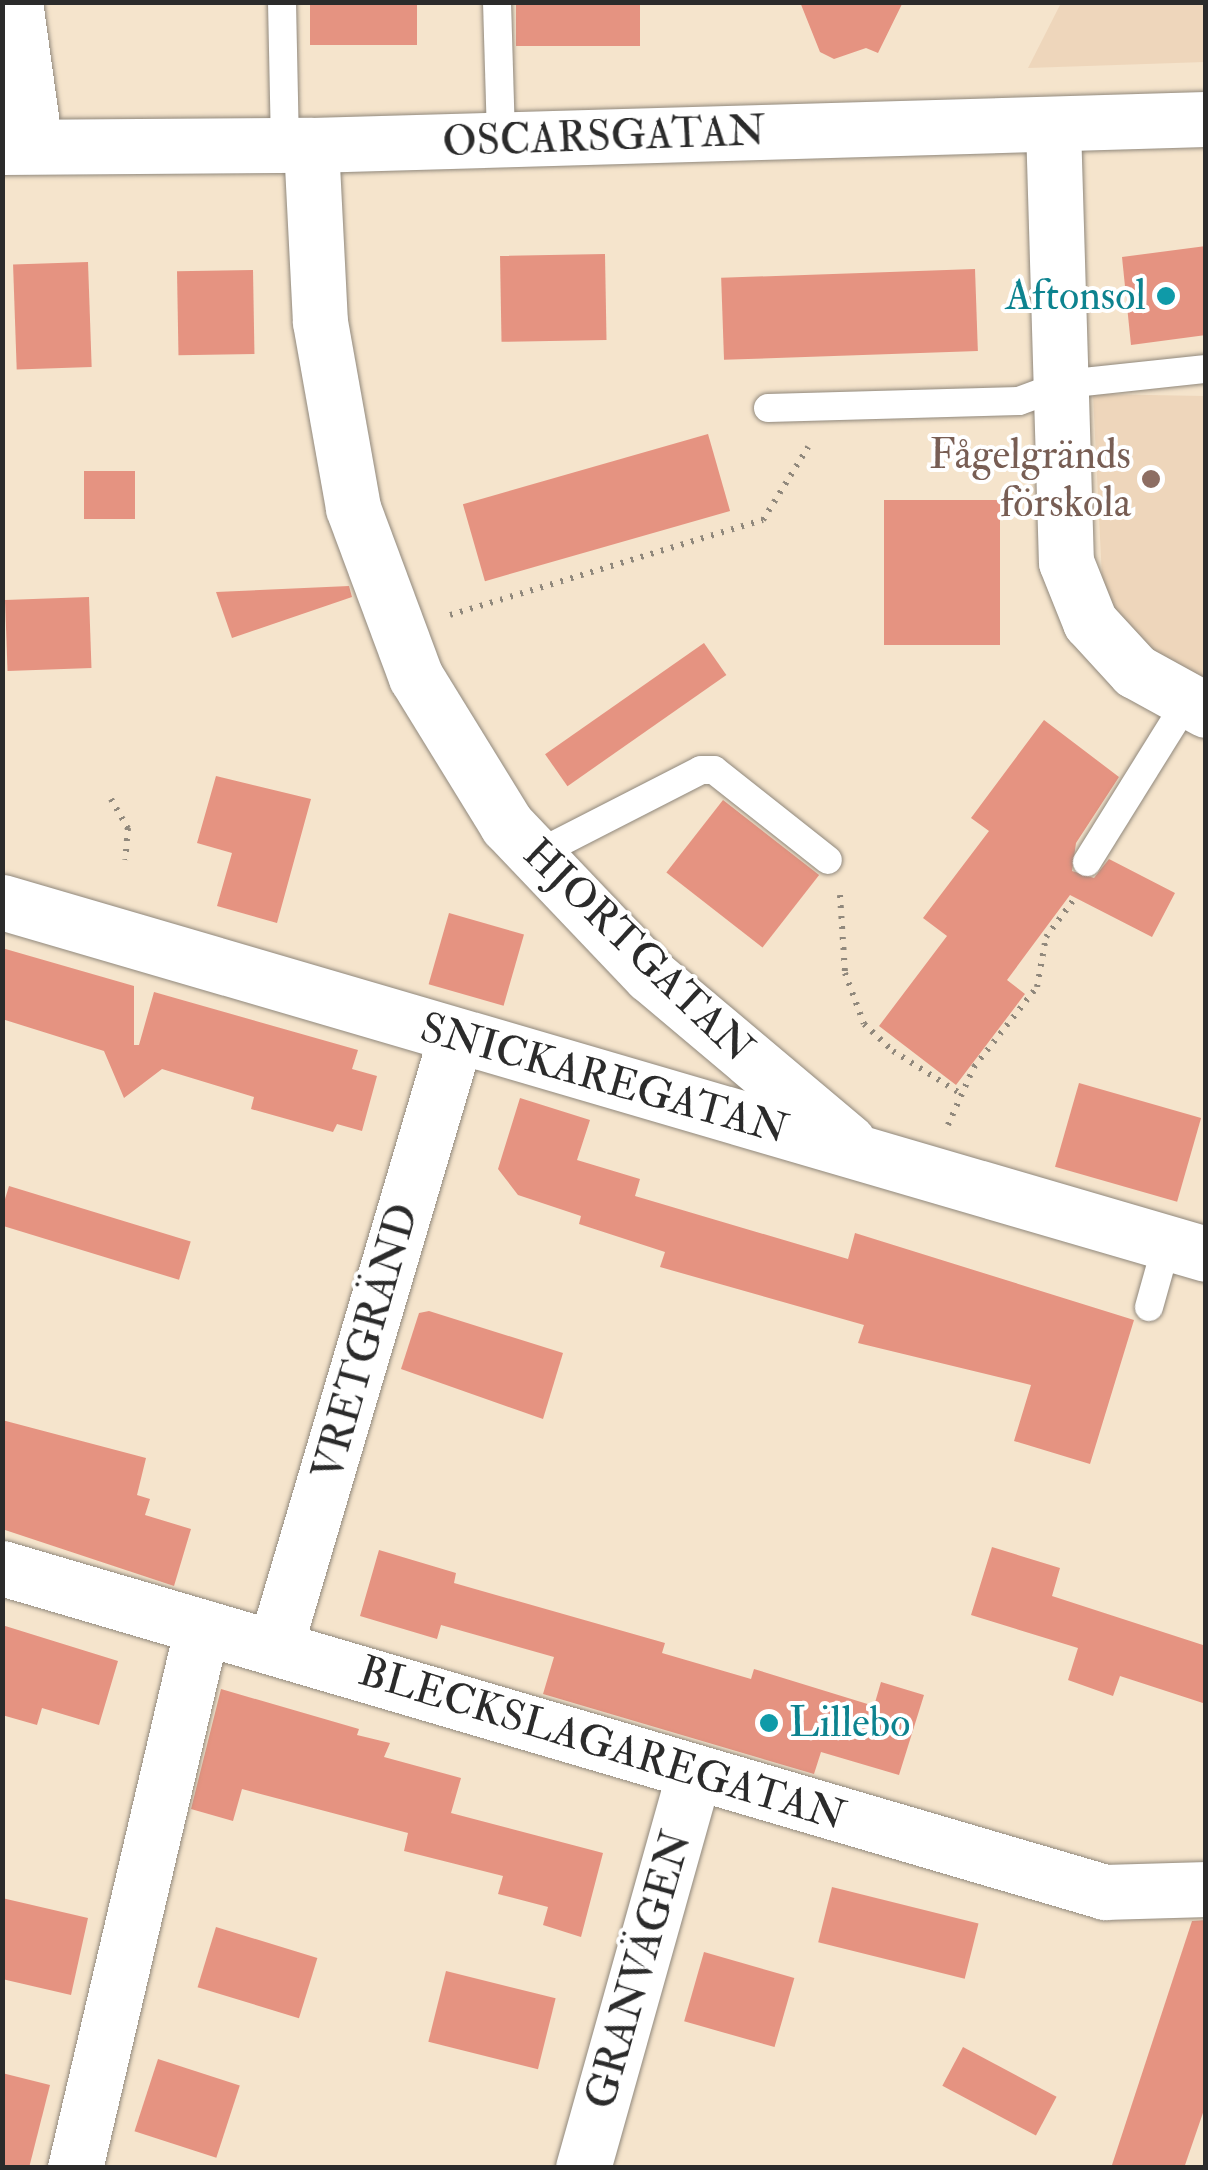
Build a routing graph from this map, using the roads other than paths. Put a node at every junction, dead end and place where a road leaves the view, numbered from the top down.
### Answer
1 (15, 2) edge
2 (282, 2) edge
3 (497, 2) edge
4 (1206, 119) edge
5 (1053, 126) junction
6 (501, 140) junction
7 (298, 145) junction
8 (19, 146) edge
9 (1206, 369) edge
10 (1065, 384) junction
11 (768, 408) dead end
12 (1197, 705) edge
13 (535, 856) junction
14 (828, 860) road end
15 (1087, 862) dead end
16 (2, 902) edge
17 (456, 1036) junction
18 (861, 1154) junction
19 (1186, 1248) edge
20 (1149, 1307) dead end
21 (2, 1568) edge
22 (202, 1627) junction
23 (276, 1647) junction
24 (694, 1772) junction
25 (1206, 1889) edge
26 (75, 2168) edge
27 (584, 2168) edge

1 - 8 street
2 - 7 lane
3 - 6 lane
4 - 5 street, OSCARSGATAN
5 - 6 street, OSCARSGATAN
5 - 10 street
6 - 7 street, OSCARSGATAN
7 - 8 street, OSCARSGATAN
7 - 13 street, HJORTGATAN
9 - 10 lane
10 - 11 lane
10 - 12 street
12 - 15 lane
13 - 14 lane
13 - 18 street, HJORTGATAN
16 - 17 street, SNICKAREGATAN
17 - 18 street, SNICKAREGATAN
17 - 23 street, VRETGRÄND
18 - 19 street, SNICKAREGATAN
19 - 20 lane
21 - 22 street, BLECKSLAGAREGATAN
22 - 23 street, BLECKSLAGAREGATAN
22 - 26 street
23 - 24 street, BLECKSLAGAREGATAN
24 - 25 street, BLECKSLAGAREGATAN
24 - 27 street, GRANVÄGEN

